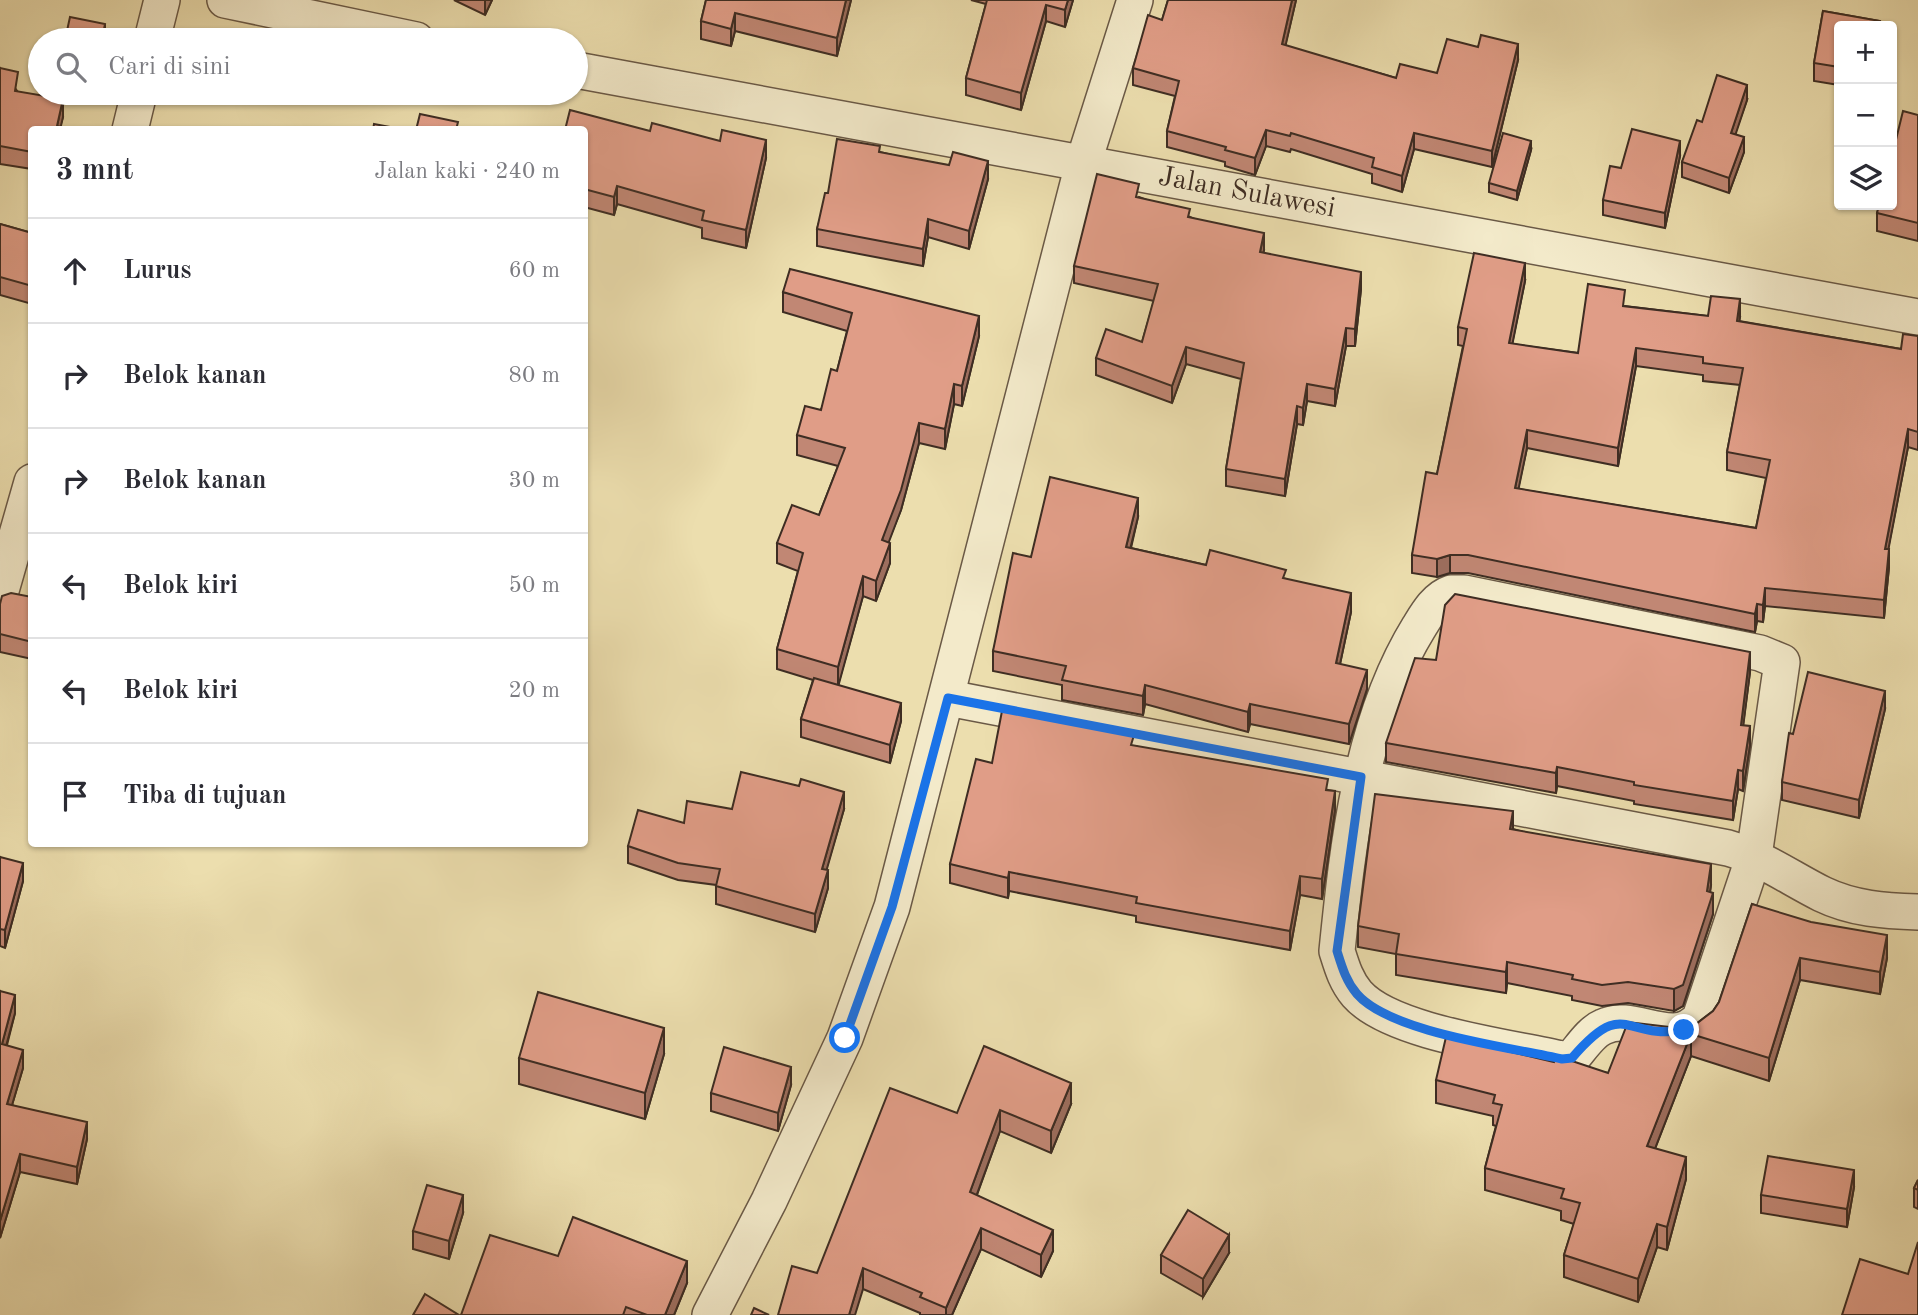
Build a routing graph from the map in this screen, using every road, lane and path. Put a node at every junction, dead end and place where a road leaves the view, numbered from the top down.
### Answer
1 (162, 0) edge
2 (225, 0) edge
3 (1135, 0) edge
4 (155, 28) edge
5 (359, 28) edge
6 (588, 72) edge
7 (136, 105) edge
8 (131, 126) edge
9 (1083, 164) junction
10 (1918, 317) edge
11 (28, 496) edge
12 (0, 594) edge
13 (948, 698) junction
14 (1361, 777) junction
15 (1754, 856) junction
16 (1918, 912) edge
17 (710, 1315) edge

1 - 4 street
2 - 5 street
3 - 9 street
6 - 9 street, Jalan Sulawesi
7 - 8 street
9 - 10 street, Jalan Sulawesi
9 - 13 street
11 - 12 street
13 - 14 street
13 - 17 street
14 - 15 street
14 - 15 street
14 - 15 street
15 - 16 street

